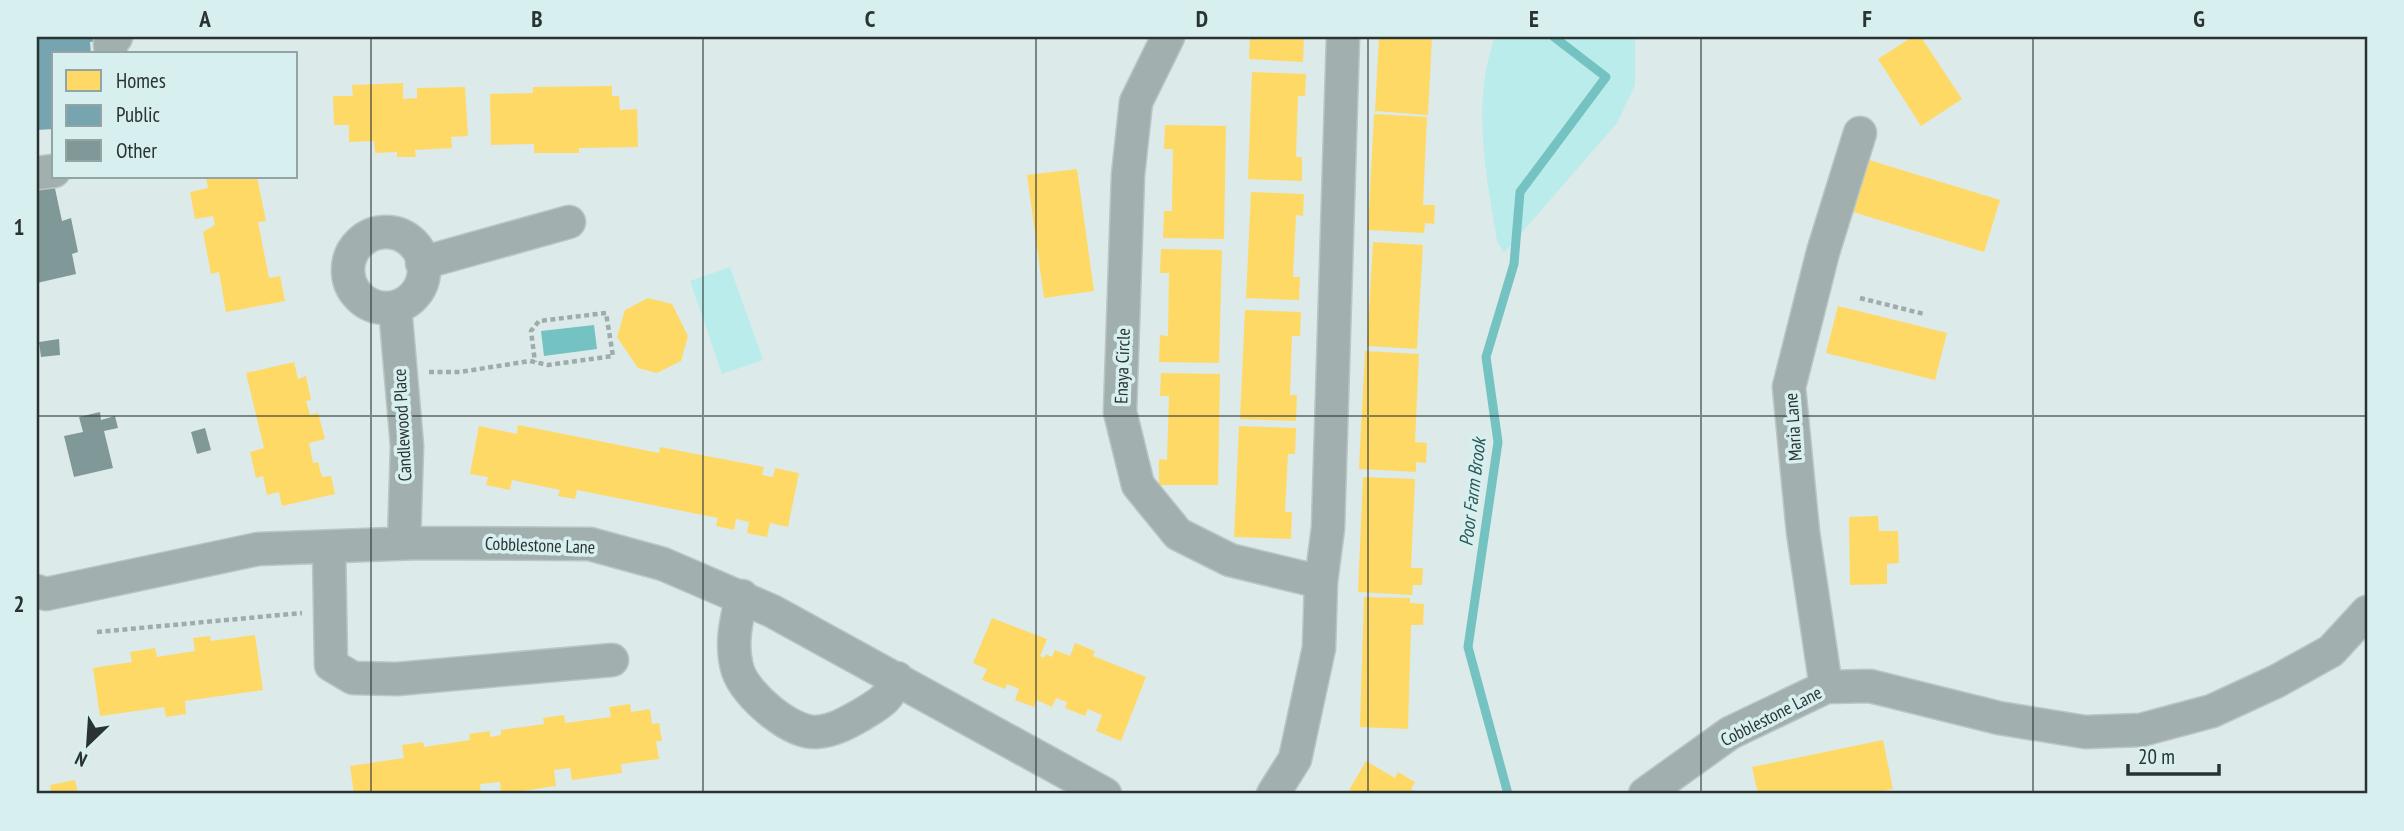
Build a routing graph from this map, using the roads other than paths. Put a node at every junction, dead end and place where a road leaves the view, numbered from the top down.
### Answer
1 (1168, 37) edge
2 (1343, 37) edge
3 (1860, 133) dead end
4 (569, 222) dead end
5 (422, 263) junction
6 (395, 307) junction
7 (404, 543) junction
8 (329, 547) junction
9 (1321, 582) junction
10 (742, 596) junction
11 (40, 597) edge
12 (2367, 612) edge
13 (612, 660) dead end
14 (897, 678) junction
15 (1826, 687) junction
16 (1105, 794) edge
17 (1273, 794) edge
18 (1645, 794) edge

1 - 9 street, Enaya Circle
2 - 9 street
3 - 15 street, Maria Lane
4 - 5 street
5 - 6 street
5 - 6 street
6 - 7 street, Candlewood Place
7 - 8 street, Cobblestone Lane
7 - 10 street, Cobblestone Lane
8 - 11 street, Cobblestone Lane
8 - 13 street
9 - 17 street
10 - 14 street, Cobblestone Lane
10 - 14 street
12 - 15 street, Cobblestone Lane
14 - 16 street, Cobblestone Lane
15 - 18 street, Cobblestone Lane

